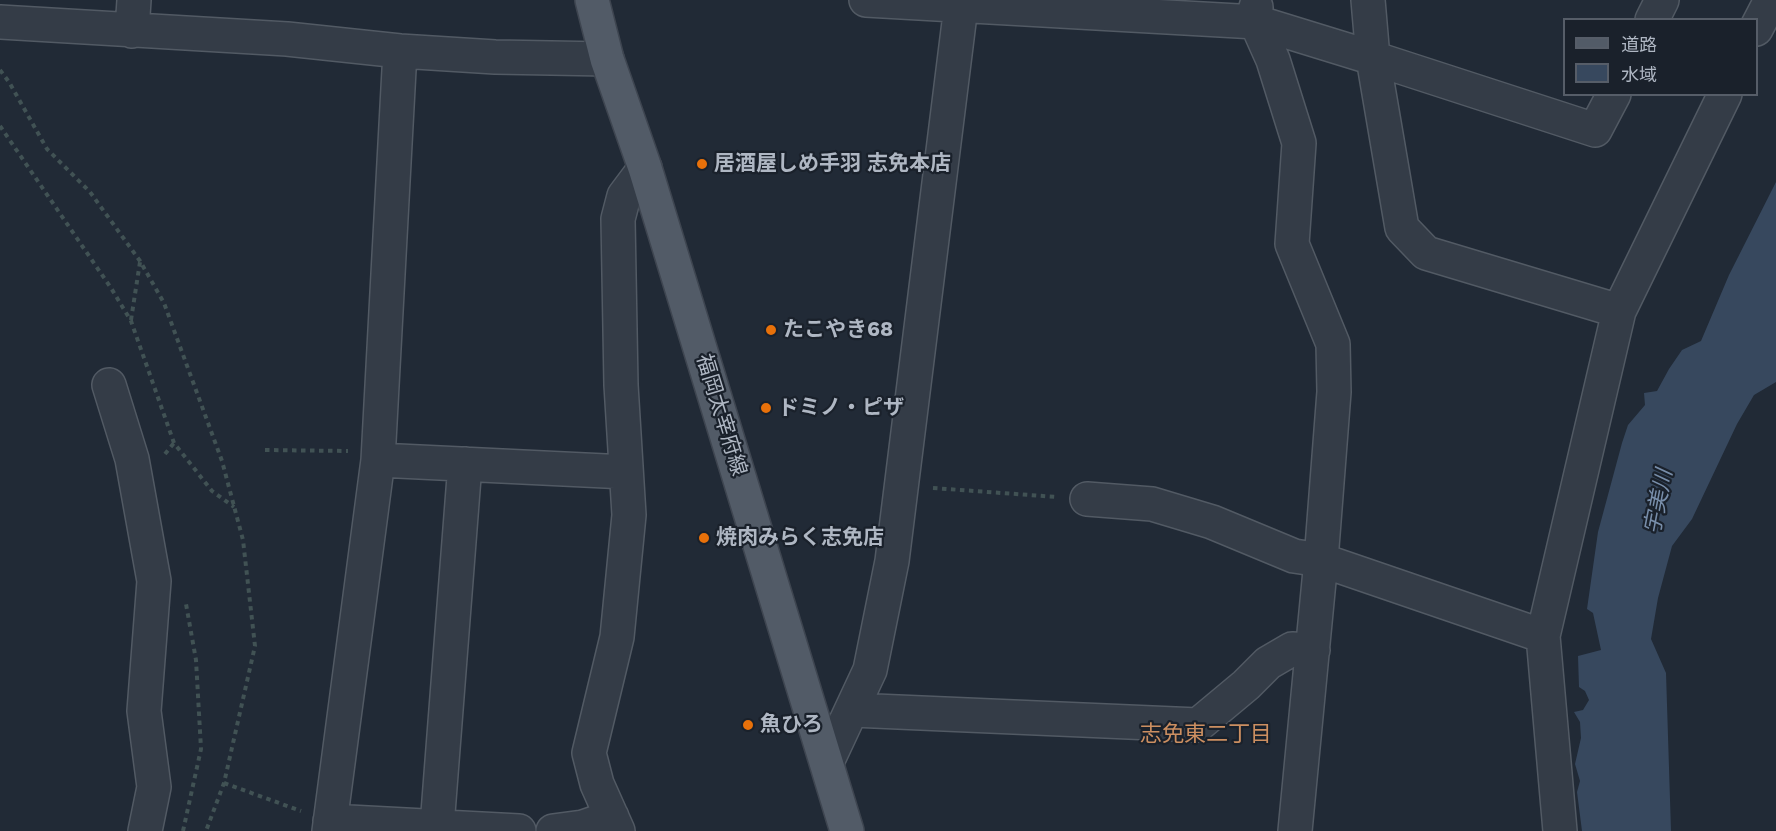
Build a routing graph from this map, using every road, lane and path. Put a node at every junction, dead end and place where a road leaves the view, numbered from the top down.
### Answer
1 (592, 0) edge
2 (866, 0) edge
3 (1368, 0) edge
4 (1662, 0) edge
5 (1771, 0) edge
6 (949, 4) edge
7 (1256, 11) edge
8 (133, 16) edge
9 (1653, 18) edge
10 (0, 22) edge
11 (1758, 25) edge
12 (399, 51) junction
13 (1373, 58) junction
14 (607, 59) junction
15 (0, 70) edge
16 (1613, 96) edge
17 (1724, 96) edge
18 (0, 126) edge
19 (645, 168) junction
20 (140, 261) junction
21 (1619, 311) junction
22 (131, 321) junction
23 (110, 385) dead end
24 (174, 443) junction
25 (266, 450) dead end
26 (378, 456) junction
27 (165, 459) dead end
28 (465, 464) junction
29 (626, 472) junction
30 (901, 485) junction
31 (1087, 499) joint
32 (234, 507) junction
33 (1321, 561) junction
34 (185, 602) dead end
35 (1542, 636) junction
36 (1313, 650) junction
37 (852, 710) junction
38 (826, 762) junction
39 (224, 783) junction
40 (615, 824) edge
41 (329, 826) edge
42 (437, 826) junction
43 (145, 831) edge
44 (183, 831) edge
45 (206, 831) edge
46 (519, 831) edge
47 (553, 831) edge
48 (847, 831) edge
49 (1295, 831) edge
50 (1560, 831) edge

1 - 14 main road, 福岡太宰府線
2 - 6 street
3 - 13 street
4 - 9 street
5 - 11 street
6 - 7 street
6 - 30 street
7 - 13 street
7 - 33 street
8 - 10 street
8 - 12 street
12 - 14 street
12 - 26 street
13 - 16 street
13 - 21 street
14 - 19 main road, 福岡太宰府線
15 - 20 path
17 - 21 street
18 - 22 path
19 - 29 street
19 - 38 main road, 福岡太宰府線
20 - 22 path
20 - 32 path
21 - 35 street
22 - 24 path
23 - 43 street
24 - 27 path
24 - 32 path
25 - 26 path
26 - 28 street
26 - 41 street
28 - 29 street
28 - 42 street
29 - 40 street
30 - 31 path
30 - 37 street
31 - 33 street
32 - 39 path
33 - 35 street
33 - 36 street
34 - 44 path
35 - 50 street
36 - 37 street
36 - 49 street
37 - 38 street
38 - 48 main road, 福岡太宰府線
39 - 41 path
39 - 45 path
40 - 47 street
41 - 42 street
42 - 46 street

